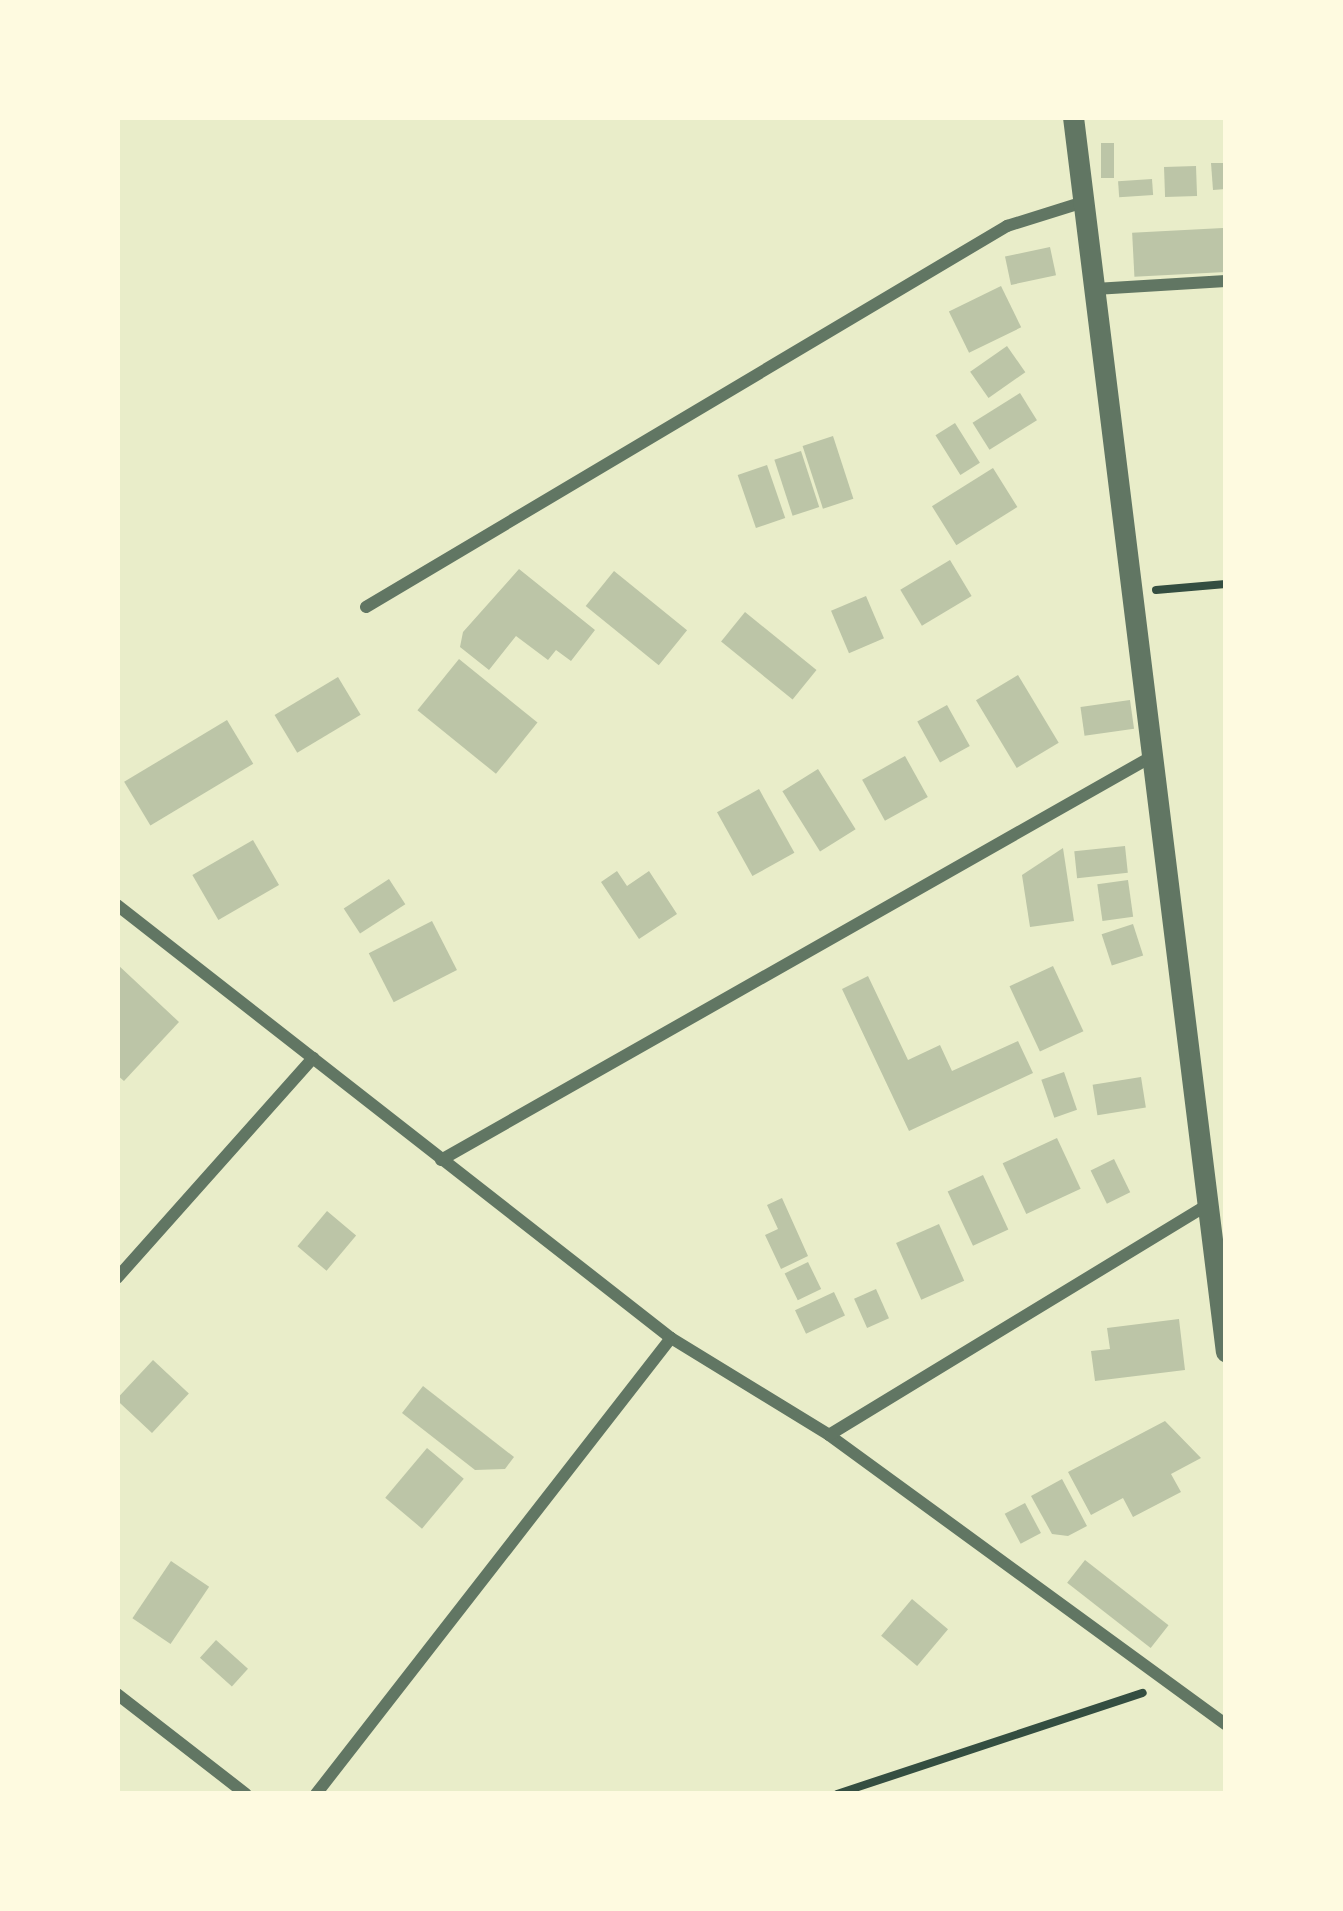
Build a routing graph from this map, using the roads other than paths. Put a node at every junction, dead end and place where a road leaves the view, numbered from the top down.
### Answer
1 (1072, 117) edge
2 (1081, 203) junction
3 (1226, 281) edge
4 (1095, 289) junction
5 (366, 607) dead end
6 (1151, 757) junction
7 (117, 905) edge
8 (313, 1058) junction
9 (441, 1160) junction
10 (1204, 1206) junction
11 (117, 1278) edge
12 (670, 1338) junction
13 (1226, 1352) edge
14 (830, 1435) junction
15 (117, 1694) edge
16 (1226, 1724) edge
17 (246, 1794) edge
18 (316, 1794) edge

1 - 2 street
2 - 4 street
2 - 5 street
3 - 4 street
4 - 6 street
6 - 9 street
6 - 10 street
7 - 8 street
8 - 9 street
8 - 11 street
9 - 12 street
10 - 13 street
10 - 14 street
12 - 14 street
12 - 18 street
14 - 16 street
15 - 17 street

